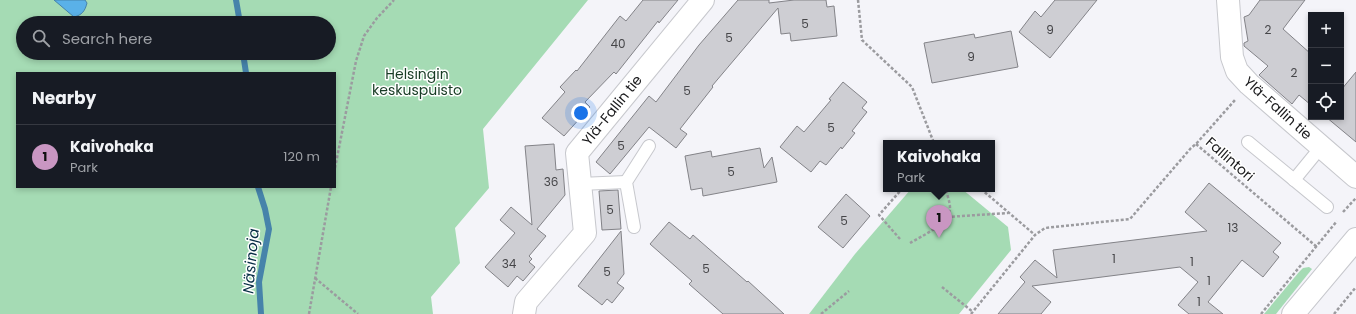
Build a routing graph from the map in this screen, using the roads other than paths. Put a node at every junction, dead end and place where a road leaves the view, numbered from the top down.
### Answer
1 (703, 0) edge
2 (1228, 0) edge
3 (1248, 142) dead end
4 (649, 146) dead end
5 (1321, 147) junction
6 (1356, 177) edge
7 (1294, 180) junction
8 (626, 182) junction
9 (580, 184) junction
10 (1327, 208) dead end
11 (634, 227) dead end
12 (1356, 239) edge
13 (524, 314) edge
14 (1293, 314) edge

1 - 9 street, Ylä-Fallin tie
2 - 5 street, Ylä-Fallin tie
3 - 7 lane
4 - 8 lane
5 - 6 street, Ylä-Fallin tie
5 - 7 lane
7 - 10 lane
8 - 9 lane
8 - 11 lane
9 - 13 street, Ylä-Fallin tie
12 - 14 street

